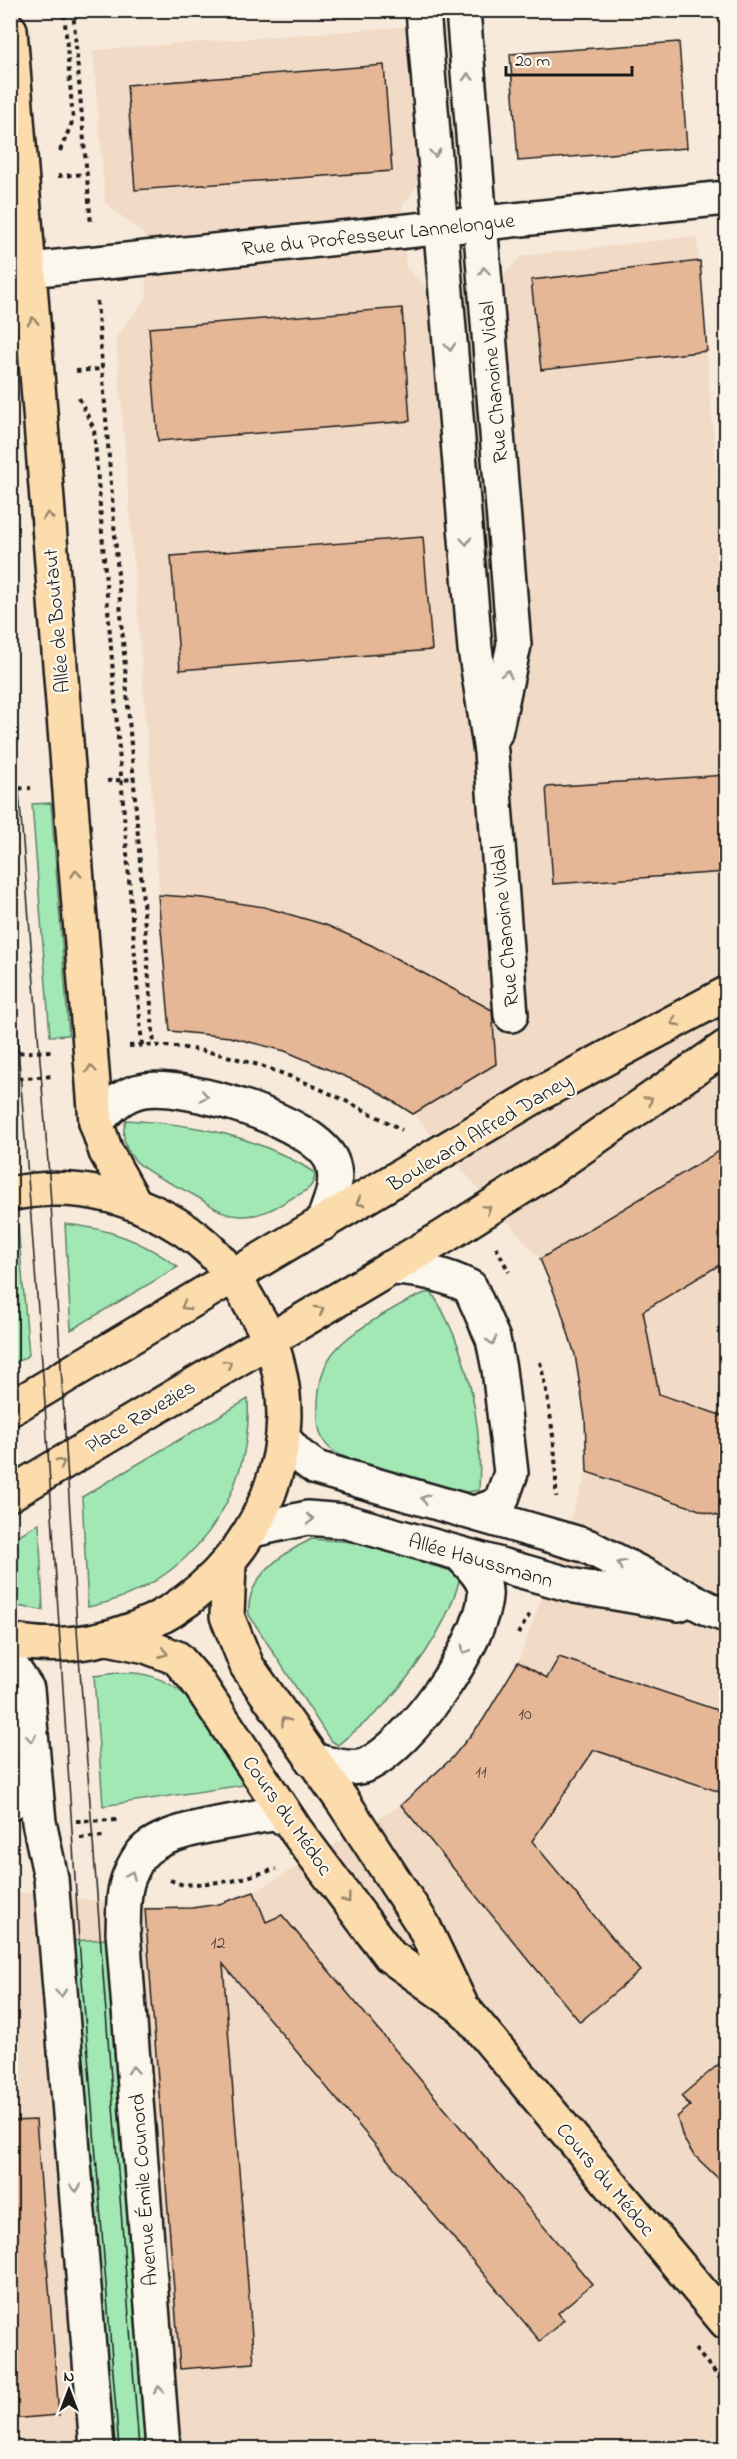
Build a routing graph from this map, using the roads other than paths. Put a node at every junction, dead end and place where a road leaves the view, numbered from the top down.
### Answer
1 (423, 10) edge
2 (463, 10) edge
3 (10, 30) edge
4 (726, 198) edge
5 (479, 224) junction
6 (441, 228) junction
7 (20, 271) edge
8 (490, 752) junction
9 (726, 994) edge
10 (511, 1015) dead end
11 (726, 1047) edge
12 (96, 1122) junction
13 (10, 1194) edge
14 (134, 1202) junction
15 (322, 1224) junction
16 (390, 1268) junction
17 (236, 1276) junction
18 (270, 1340) junction
19 (10, 1409) edge
20 (283, 1438) junction
21 (10, 1494) edge
22 (475, 1514) junction
23 (253, 1530) junction
24 (460, 1554) junction
25 (229, 1564) junction
26 (719, 1613) edge
27 (108, 1638) junction
28 (10, 1640) edge
29 (10, 1664) edge
30 (312, 1760) junction
31 (34, 1770) junction
32 (10, 1803) edge
33 (289, 1820) junction
34 (463, 2008) junction
35 (726, 2322) edge
36 (97, 2448) edge
37 (163, 2448) edge

1 -> 6 street, Rue Chanoine Vidal
5 -> 2 street, Rue Chanoine Vidal
3 - 7 main road, Allée de Boutaut
4 - 5 street, Rue du Professeur Lannelongue
5 - 6 street, Rue du Professeur Lannelongue
8 -> 5 street, Rue Chanoine Vidal
6 - 7 street, Rue du Professeur Lannelongue
6 -> 8 street, Rue Chanoine Vidal
12 -> 7 main road, Allée de Boutaut
8 - 10 street, Rue Chanoine Vidal
9 -> 15 main road, Boulevard Alfred Daney
16 -> 11 main road
12 - 14 main road, Allée de Boutaut
12 -> 15 street
13 - 14 main road
14 - 17 main road
15 - 17 main road, Boulevard Alfred Daney
18 -> 16 main road
16 -> 22 street
17 - 18 main road
17 -> 19 main road
18 - 20 main road
21 -> 18 main road, Place Ravezies
22 -> 20 street, Allée Haussmann
20 - 23 main road
26 -> 22 street, Allée Haussmann
23 -> 24 street, Allée Haussmann
23 - 25 main road
24 - 26 street, Allée Haussmann
24 -> 30 street
25 - 27 main road
30 -> 25 main road, Cours du Médoc
27 - 28 main road
27 -> 33 main road, Cours du Médoc
29 -> 31 street
30 - 34 main road, Cours du Médoc
31 - 32 street
31 -> 36 street
33 -> 34 main road, Cours du Médoc
37 -> 33 street, Avenue Émile Counord
34 - 35 main road, Cours du Médoc

